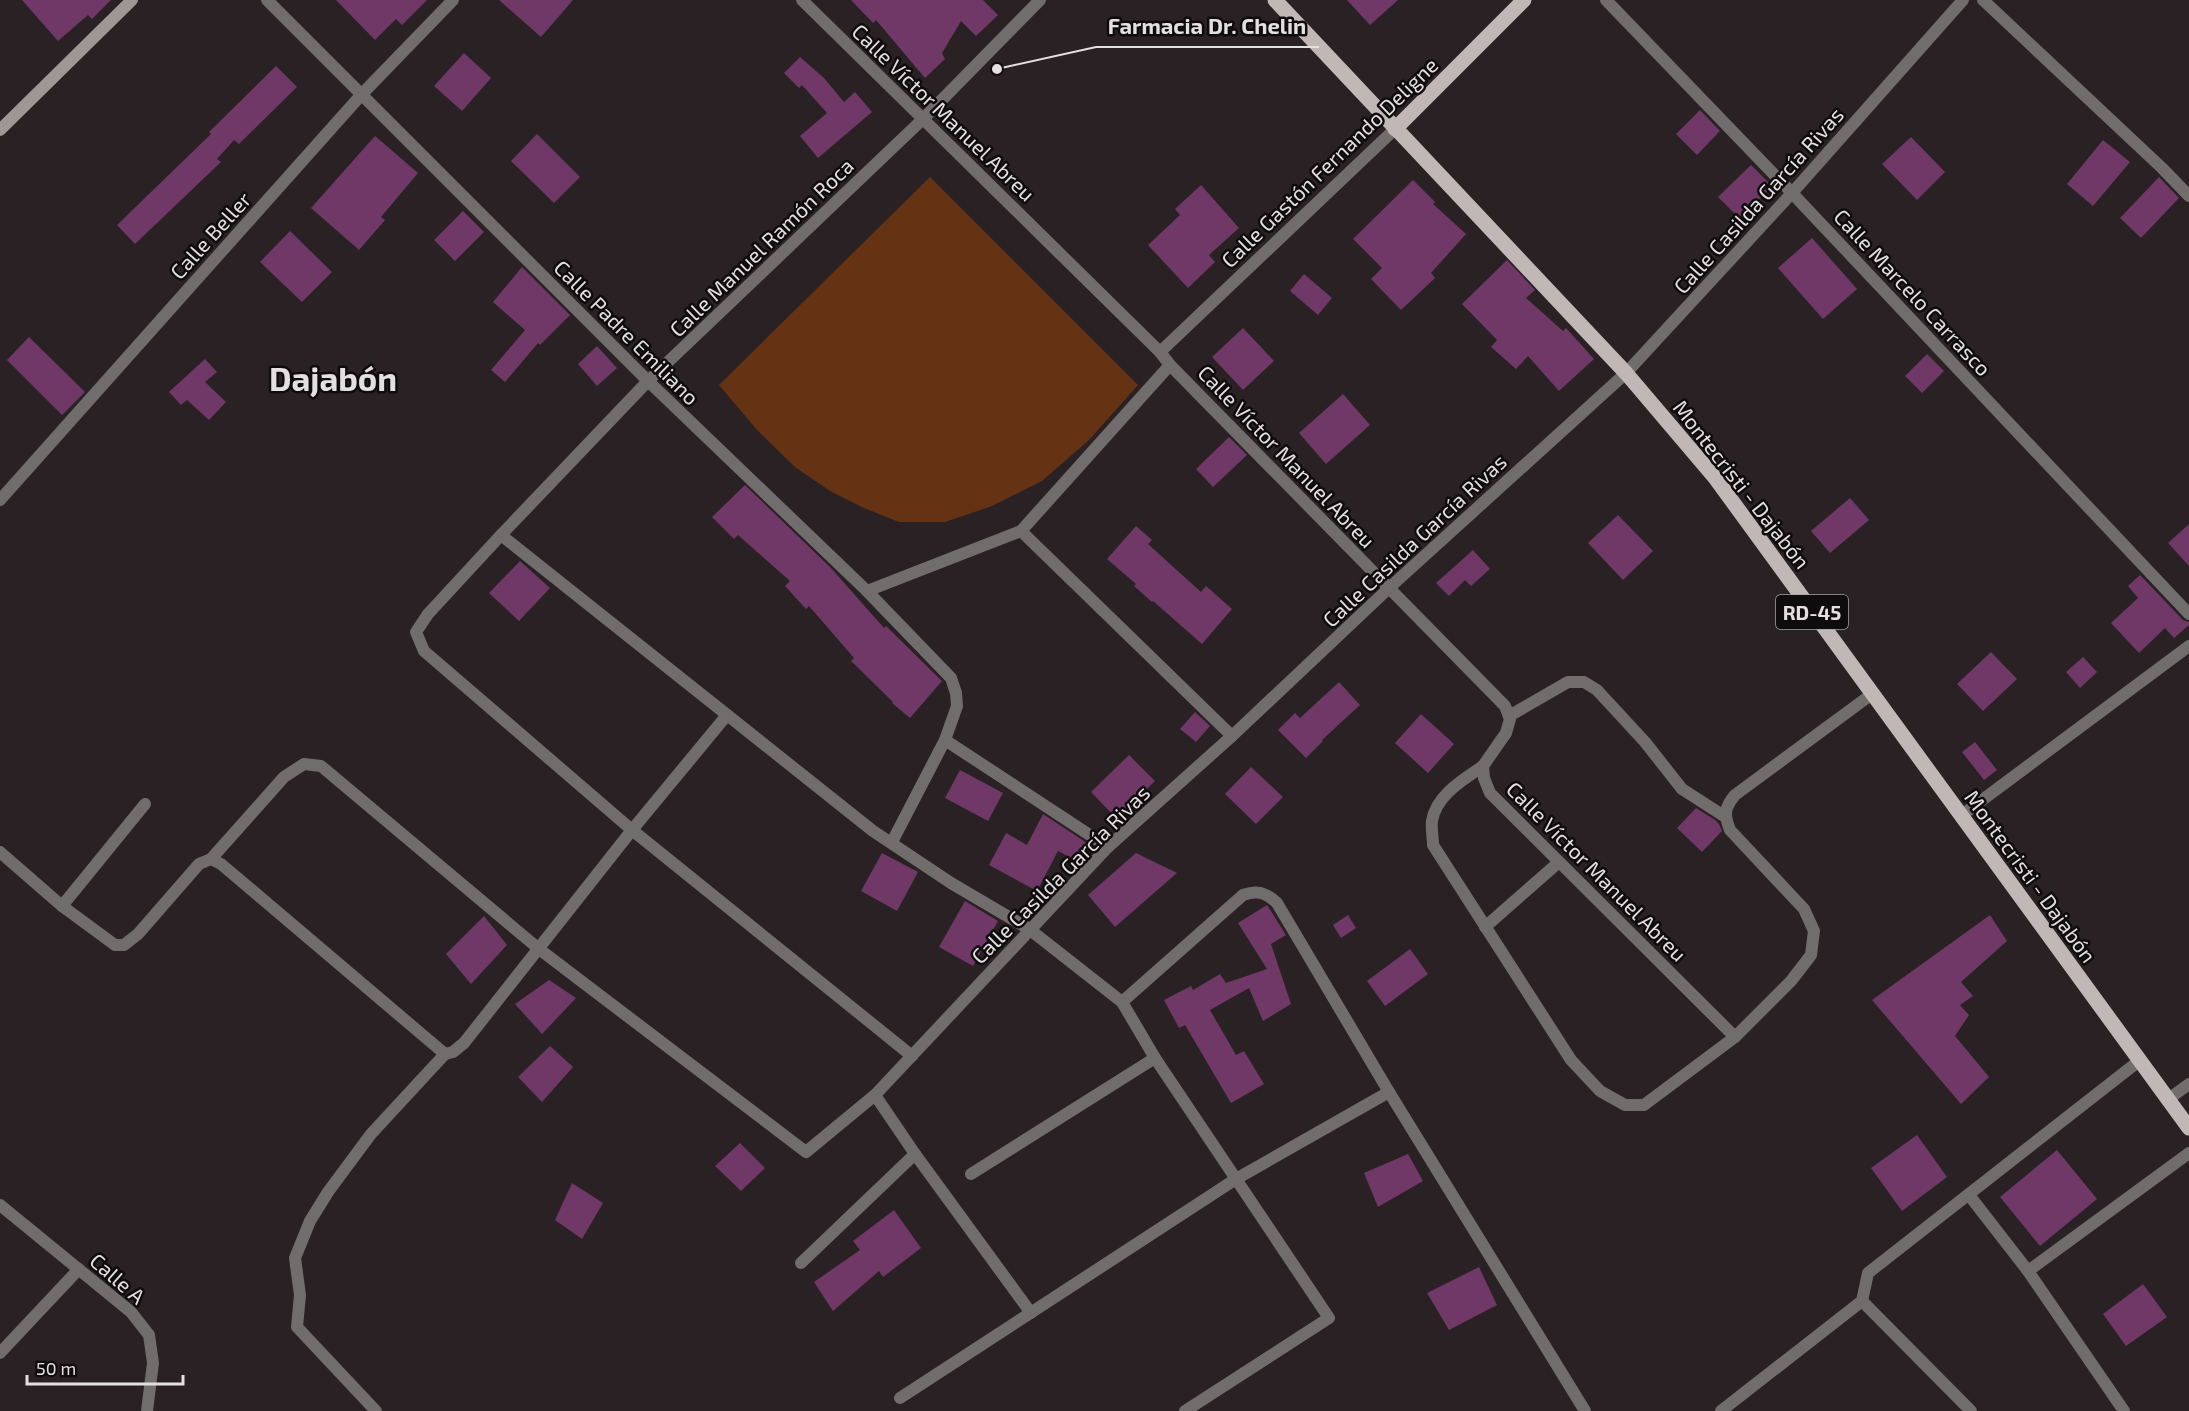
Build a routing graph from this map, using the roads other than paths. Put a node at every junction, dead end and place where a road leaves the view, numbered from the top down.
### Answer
1 (132, 0) edge
2 (267, 0) edge
3 (453, 0) edge
4 (802, 0) edge
5 (1040, 0) edge
6 (1275, 0) edge
7 (1524, 0) edge
8 (1606, 0) edge
9 (1964, 0) edge
10 (1983, 0) edge
11 (362, 94) junction
12 (924, 118) junction
13 (1395, 129) junction
14 (0, 130) edge
15 (1792, 193) junction
16 (2189, 196) edge
17 (1160, 352) junction
18 (1170, 365) junction
19 (1626, 373) junction
20 (648, 381) junction
21 (0, 501) edge
22 (1021, 531) junction
23 (501, 535) junction
24 (1389, 588) junction
25 (867, 591) junction
26 (2189, 614) edge
27 (2189, 646) edge
28 (1872, 694) junction
29 (728, 715) junction
30 (1509, 716) junction
31 (1232, 736) junction
32 (945, 740) junction
33 (1483, 766) junction
34 (145, 804) dead end
35 (1962, 815) junction
36 (1724, 816) junction
37 (632, 830) junction
38 (892, 842) junction
39 (1108, 847) junction
40 (0, 852) edge
41 (211, 859) junction
42 (1559, 862) junction
43 (62, 906) junction
44 (1485, 927) junction
45 (1029, 929) junction
46 (539, 948) junction
47 (1122, 1002) junction
48 (1735, 1037) junction
49 (445, 1054) junction
50 (912, 1056) junction
51 (1155, 1058) junction
52 (2139, 1061) junction
53 (2189, 1084) edge
54 (1389, 1092) junction
55 (875, 1095) junction
56 (2167, 1100) junction
57 (2189, 1128) edge
58 (2189, 1153) edge
59 (915, 1154) junction
60 (971, 1174) dead end
61 (1236, 1179) junction
62 (1969, 1195) junction
63 (0, 1205) edge
64 (801, 1263) dead end
65 (79, 1269) junction
66 (2028, 1271) junction
67 (1862, 1301) junction
68 (1031, 1313) junction
69 (0, 1353) edge
70 (900, 1398) dead end
71 (147, 1411) edge
72 (376, 1411) edge
73 (1185, 1411) edge
74 (1585, 1411) edge
75 (1721, 1411) edge
76 (1971, 1411) edge
77 (2124, 1411) edge

1 - 14 street
2 - 11 street, Calle Padre Emiliano
3 - 11 street, Calle Beller
4 - 12 street, Calle Víctor Manuel Abreu
5 - 12 street, Calle Manuel Ramón Roca
6 - 13 main road, RD-45
7 - 13 main road, Calle Gastón Fernando Deligne
8 - 15 street, Calle Marcelo Carrasco
9 - 15 street, Calle Casilda García Rivas
10 - 16 street
11 - 20 street, Calle Padre Emiliano
11 - 21 street, Calle Beller
12 - 17 street, Calle Víctor Manuel Abreu
12 - 20 street, Calle Manuel Ramón Roca
13 - 17 street, Calle Gastón Fernando Deligne
13 - 19 main road, Montecristi - Dajabón / RD-45
15 - 19 street, Calle Casilda García Rivas
15 - 26 street, Calle Marcelo Carrasco
17 - 18 street, Calle Víctor Manuel Abreu
18 - 22 street
18 - 24 street, Calle Víctor Manuel Abreu
19 - 24 street, Calle Casilda García Rivas
19 - 28 main road, Montecristi - Dajabón / RD-45
20 - 23 street, Calle Manuel Ramón Roca
20 - 25 street, Calle Padre Emiliano
22 - 25 street
22 - 31 street
23 - 29 street
23 - 37 street, Calle Manuel Ramón Roca
24 - 30 street, Calle Víctor Manuel Abreu
24 - 31 street, Calle Casilda García Rivas
25 - 32 street, Calle Padre Emiliano
27 - 35 street
28 - 35 main road, Montecristi - Dajabón / RD-45
28 - 36 street
29 - 37 street
29 - 38 street
30 - 33 street
30 - 36 street
31 - 39 street, Calle Casilda García Rivas
32 - 38 street
32 - 39 street
33 - 42 street, Calle Víctor Manuel Abreu
33 - 44 street
34 - 43 street
35 - 52 main road, Montecristi - Dajabón / RD-45
36 - 48 street
37 - 46 street
37 - 50 street
38 - 45 street
39 - 45 street, Calle Casilda García Rivas
40 - 43 street
41 - 43 street
41 - 46 street
41 - 49 street
42 - 44 street
42 - 48 street, Calle Víctor Manuel Abreu
44 - 48 street
45 - 47 street
45 - 50 street, Calle Casilda García Rivas
46 - 49 street
46 - 55 street, Calle Casilda García Rivas
47 - 51 street
47 - 54 street
49 - 72 street
50 - 55 street, Calle Casilda García Rivas
51 - 60 street
51 - 61 street
52 - 56 main road, Montecristi - Dajabón / RD-45
52 - 62 street
53 - 56 street
54 - 61 street
54 - 74 street
55 - 59 street
56 - 57 main road, Montecristi - Dajabón / RD-45
58 - 66 street
59 - 64 street
59 - 68 street
61 - 68 street
61 - 73 street
62 - 66 street
62 - 67 street
63 - 65 street, Calle A
65 - 69 street
65 - 71 street, Calle A
66 - 77 street
67 - 75 street
67 - 76 street
68 - 70 street

